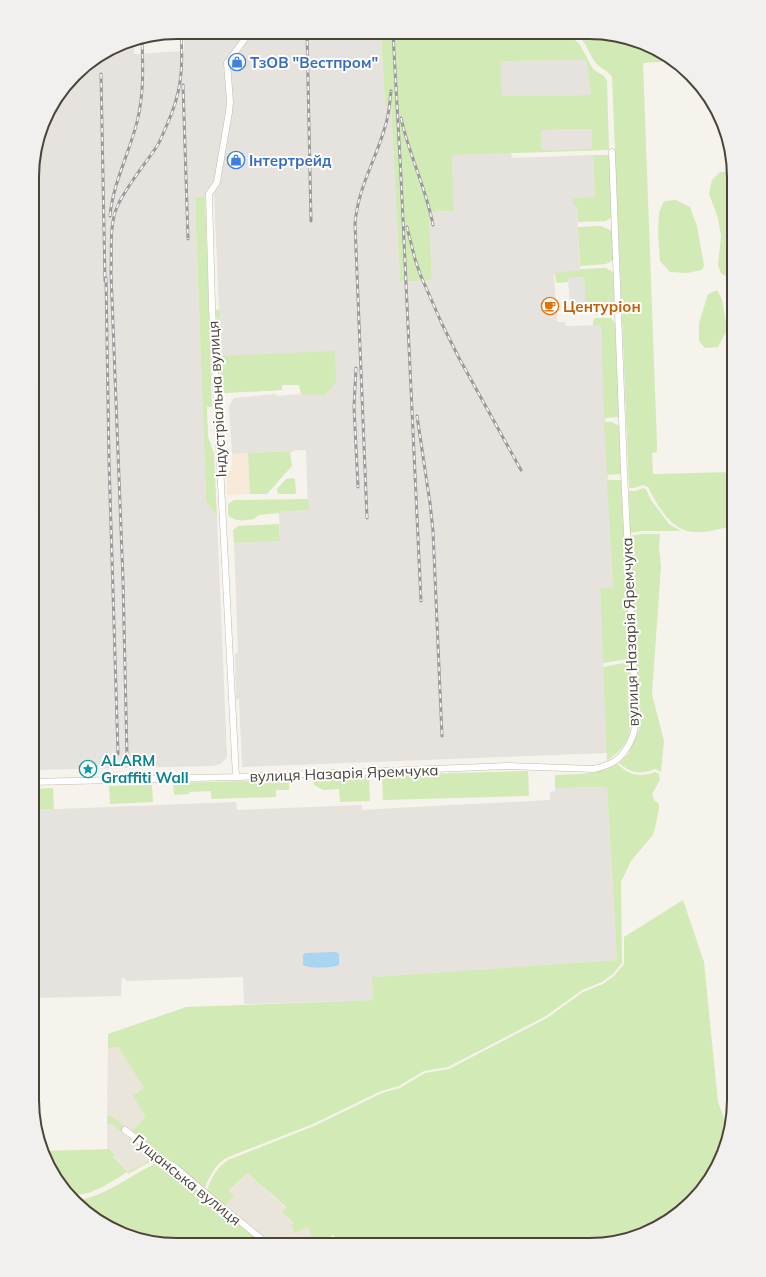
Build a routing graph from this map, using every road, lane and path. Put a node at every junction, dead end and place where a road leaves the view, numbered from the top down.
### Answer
1 (245, 39) edge
2 (612, 152) dead end
3 (236, 777) junction
4 (39, 782) edge
5 (125, 1130) dead end
6 (260, 1238) edge

1 - 3 street, Індустріальна вулиця
2 - 3 street, вулиця Назарія Яремчука
3 - 4 street, вулиця Назарія Яремчука
5 - 6 street, Гущанська вулиця

